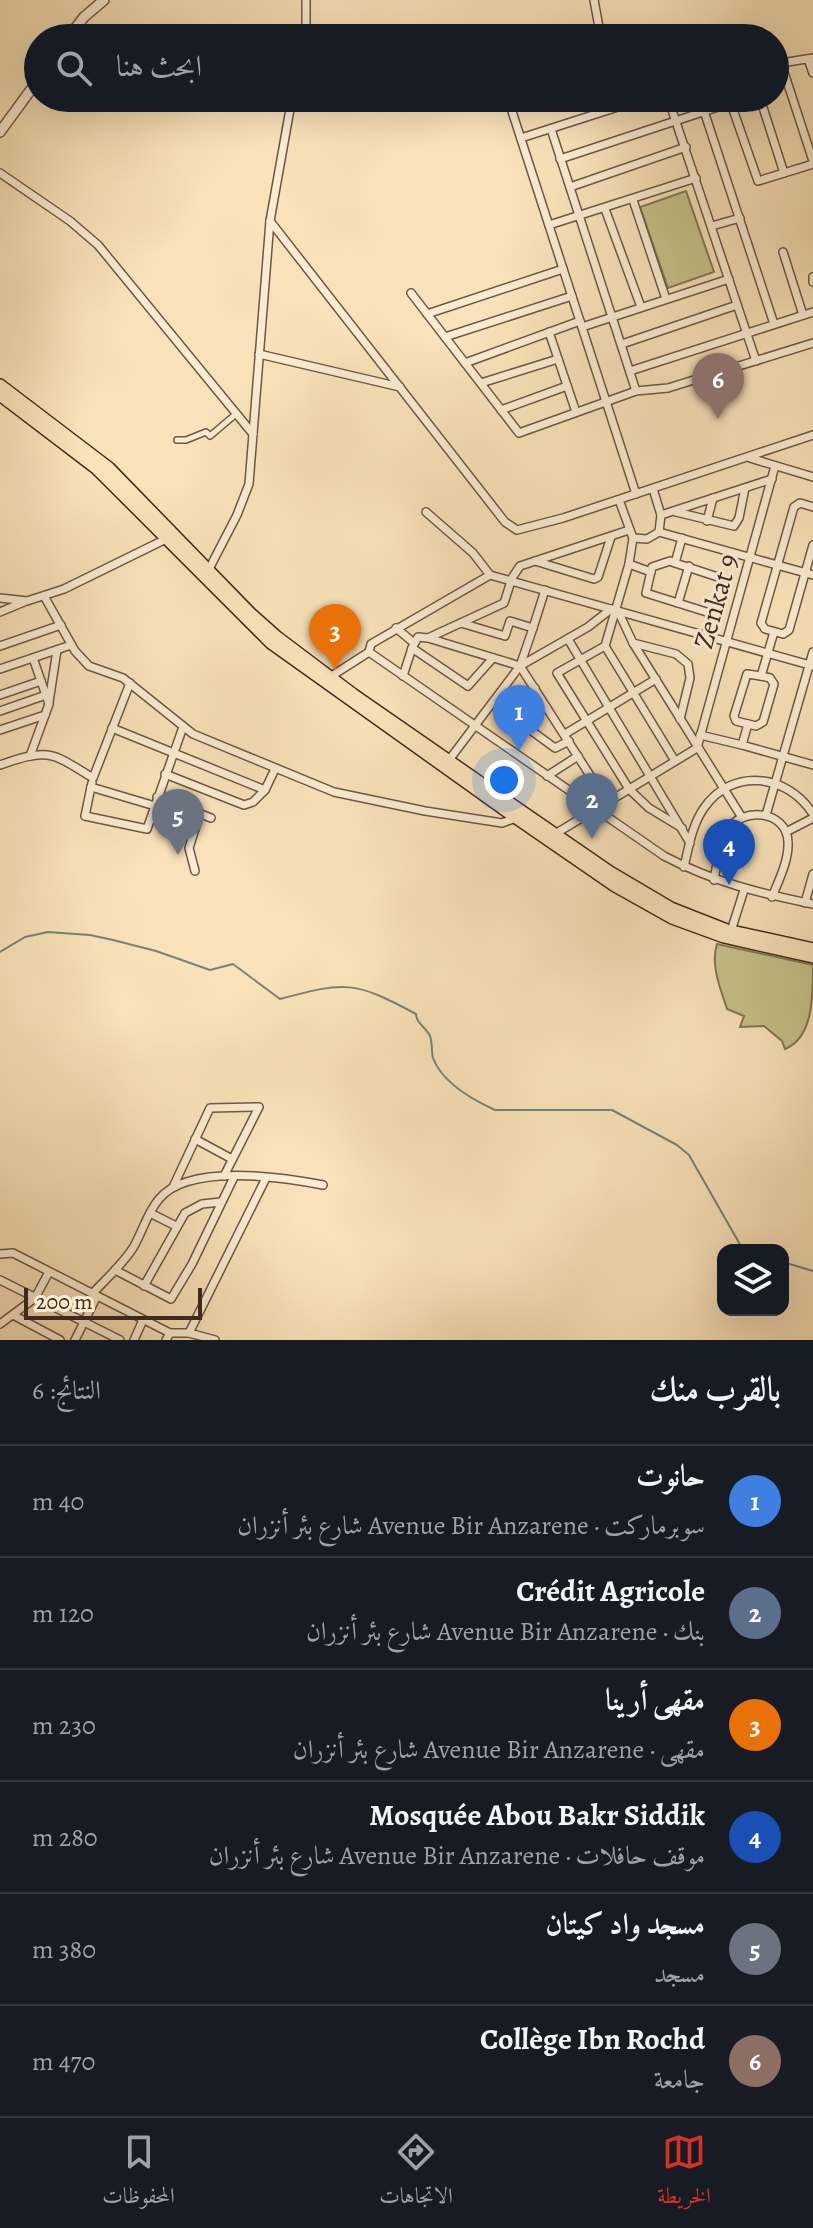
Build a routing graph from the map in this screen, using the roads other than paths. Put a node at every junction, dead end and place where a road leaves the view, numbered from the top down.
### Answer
1 (306, 0) edge
2 (594, 0) edge
3 (99, 2) edge
4 (80, 24) edge
5 (306, 24) edge
6 (598, 24) edge
7 (810, 59) edge
8 (789, 62) edge
9 (813, 73) edge
10 (789, 94) edge
11 (24, 99) edge
12 (289, 112) edge
13 (512, 112) edge
14 (600, 112) edge
15 (673, 112) edge
16 (701, 112) edge
17 (704, 112) edge
18 (734, 112) edge
19 (764, 112) edge
20 (676, 122) junction
21 (551, 129) junction
22 (0, 132) edge
23 (521, 138) junction
24 (686, 147) junction
25 (560, 159) junction
26 (813, 162) edge
27 (0, 173) edge
28 (784, 173) junction
29 (696, 178) junction
30 (570, 187) junction
31 (633, 200) junction
32 (605, 209) junction
33 (580, 217) junction
34 (740, 218) junction
35 (270, 221) junction
36 (549, 225) junction
37 (712, 226) junction
38 (783, 252) dead end
39 (563, 269) junction
40 (729, 279) junction
41 (411, 293) dead end
42 (572, 296) junction
43 (666, 299) junction
44 (737, 305) junction
45 (641, 307) junction
46 (813, 312) edge
47 (427, 314) junction
48 (803, 315) junction
49 (612, 317) junction
50 (581, 324) junction
51 (774, 324) junction
52 (549, 332) junction
53 (747, 333) junction
54 (445, 337) junction
55 (813, 343) edge
56 (622, 344) junction
57 (259, 354) junction
58 (558, 359) junction
59 (756, 361) junction
60 (465, 363) junction
61 (630, 371) junction
62 (481, 383) junction
63 (0, 385) edge
64 (567, 386) junction
65 (400, 387) junction
66 (636, 391) junction
67 (0, 395) edge
68 (606, 401) junction
69 (501, 410) junction
70 (576, 412) junction
71 (236, 414) junction
72 (253, 434) junction
73 (813, 435) edge
74 (177, 440) dead end
75 (748, 457) junction
76 (775, 466) junction
77 (813, 477) edge
78 (772, 479) junction
79 (745, 488) junction
80 (653, 489) junction
81 (636, 494) junction
82 (713, 498) junction
83 (619, 500) junction
84 (813, 507) edge
85 (426, 512) dead end
86 (674, 512) junction
87 (661, 515) junction
88 (707, 521) junction
89 (659, 532) junction
90 (631, 534) junction
91 (611, 537) junction
92 (682, 538) junction
93 (166, 539) junction
94 (813, 545) edge
95 (750, 558) junction
96 (535, 561) junction
97 (674, 561) junction
98 (629, 564) junction
99 (778, 565) junction
100 (689, 566) junction
101 (649, 569) junction
102 (208, 571) junction
103 (809, 574) edge
104 (490, 575) junction
105 (511, 581) junction
106 (545, 590) junction
107 (44, 596) junction
108 (0, 598) edge
109 (27, 601) junction
110 (504, 603) junction
111 (678, 603) junction
112 (615, 610) junction
113 (0, 612) edge
114 (713, 614) junction
115 (510, 621) junction
116 (461, 623) junction
117 (61, 625) junction
118 (396, 628) junction
119 (533, 628) junction
120 (774, 632) junction
121 (706, 636) junction
122 (428, 638) junction
123 (568, 639) junction
124 (726, 641) junction
125 (633, 643) junction
126 (71, 645) junction
127 (0, 646) edge
128 (413, 646) junction
129 (605, 646) junction
130 (57, 650) junction
131 (369, 652) junction
132 (813, 652) edge
133 (768, 653) junction
134 (33, 658) junction
135 (493, 658) junction
136 (582, 661) junction
137 (520, 666) junction
138 (811, 666) edge
139 (0, 669) edge
140 (403, 676) junction
141 (761, 676) junction
142 (330, 677) junction
143 (656, 679) junction
144 (41, 681) junction
145 (130, 683) junction
146 (535, 688) junction
147 (633, 693) junction
148 (0, 695) edge
149 (46, 695) junction
150 (49, 704) junction
151 (610, 707) junction
152 (0, 711) edge
153 (45, 715) junction
154 (680, 719) junction
155 (586, 721) junction
156 (748, 724) junction
157 (474, 725) junction
158 (183, 727) junction
159 (112, 728) junction
160 (0, 730) edge
161 (700, 735) junction
162 (567, 738) junction
163 (742, 745) junction
164 (697, 748) junction
165 (173, 752) junction
166 (30, 756) junction
167 (578, 756) junction
168 (783, 757) junction
169 (449, 760) junction
170 (675, 761) junction
171 (0, 765) edge
172 (813, 765) edge
173 (275, 769) junction
174 (165, 774) junction
175 (651, 775) junction
176 (547, 776) junction
177 (92, 782) junction
178 (775, 783) junction
179 (629, 789) junction
180 (723, 789) junction
181 (265, 790) junction
182 (157, 797) junction
183 (607, 802) junction
184 (155, 806) junction
185 (595, 809) junction
186 (200, 813) junction
187 (766, 815) junction
188 (741, 816) junction
189 (813, 816) edge
190 (211, 818) dead end
191 (516, 818) junction
192 (682, 828) junction
193 (786, 832) junction
194 (555, 834) junction
195 (690, 843) junction
196 (684, 867) junction
197 (195, 871) dead end
198 (813, 876) edge
199 (714, 880) junction
200 (744, 890) junction
201 (772, 897) junction
202 (809, 904) edge
203 (731, 931) junction
204 (813, 949) edge
205 (813, 957) edge
206 (195, 1139) junction
207 (232, 1159) junction
208 (224, 1176) junction
209 (234, 1177) junction
210 (266, 1178) junction
211 (323, 1185) dead end
212 (173, 1187) junction
213 (221, 1202) junction
214 (150, 1213) junction
215 (176, 1226) junction
216 (0, 1254) edge
217 (115, 1270) junction
218 (49, 1272) junction
219 (2, 1284) edge
220 (144, 1286) junction
221 (94, 1295) junction
222 (35, 1298) junction
223 (13, 1315) junction
224 (143, 1320) junction
225 (83, 1323) junction
226 (0, 1324) edge
227 (189, 1333) junction
228 (168, 1336) edge
229 (60, 1340) edge
230 (75, 1340) edge
231 (120, 1340) edge
232 (134, 1340) edge
233 (215, 1340) edge

1 - 5 street
2 - 6 street
3 - 4 street
7 - 8 street
7 - 9 street
10 - 26 street
11 - 22 street
12 - 35 street
13 - 23 street
14 - 21 street
15 - 20 street
16 - 20 street
17 - 34 street
18 - 28 street
19 - 28 street
20 - 24 street
20 - 25 street
21 - 23 street
21 - 25 street
23 - 36 street
24 - 29 street
24 - 30 street
25 - 30 street
26 - 28 street
27 - 71 street
29 - 31 street
29 - 37 street
30 - 33 street
31 - 32 street
31 - 43 street
32 - 33 street
32 - 45 street
33 - 36 street
33 - 49 street
34 - 37 street
34 - 51 street
35 - 57 street
35 - 65 street
36 - 39 street
37 - 40 street
38 - 48 street
39 - 42 street
39 - 47 street
40 - 43 street
40 - 44 street
41 - 47 street
42 - 50 street
42 - 54 street
43 - 45 street
44 - 53 street
44 - 56 street
45 - 49 street
46 - 48 street
47 - 54 street
48 - 51 street
49 - 50 street
49 - 56 street
50 - 52 street
50 - 68 street
51 - 53 street
52 - 58 street
52 - 60 street
53 - 59 street
53 - 61 street
54 - 60 street
55 - 59 street
56 - 61 street
57 - 65 street
57 - 72 street
58 - 62 street
58 - 64 street
59 - 66 street
60 - 62 street
61 - 66 street
62 - 69 street
63 - 102 main road
64 - 69 street
64 - 70 street
65 - 83 street
66 - 68 street
67 - 93 main road
68 - 70 street
68 - 81 street
69 - 70 street
71 - 72 street
71 - 74 street
72 - 102 street
73 - 75 street
75 - 76 street
75 - 80 street
76 - 77 street
76 - 78 street, Zenkat 9
78 - 79 street
78 - 95 street, Zenkat 9
79 - 82 street
79 - 88 street
80 - 81 street
80 - 87 street
81 - 83 street
82 - 86 street
82 - 88 street
83 - 90 street
84 - 99 street
85 - 104 street
86 - 87 street
86 - 88 street
87 - 89 street
89 - 90 street
89 - 92 street
90 - 91 street
90 - 98 street
91 - 96 street
91 - 96 street
92 - 95 street
92 - 97 street
93 - 107 street
93 - 191 main road
94 - 103 street
95 - 99 street
95 - 124 street, Zenkat 9
96 - 105 street
97 - 100 street
97 - 101 street
98 - 101 street
98 - 112 street
99 - 103 street
99 - 120 street
100 - 111 street
100 - 114 street
101 - 111 street
102 - 142 main road
103 - 120 street
104 - 105 street
104 - 118 street
105 - 106 street
105 - 110 street
106 - 112 street
106 - 119 street
107 - 109 street
107 - 117 street
108 - 109 street
109 - 113 street
110 - 115 street
110 - 116 street
111 - 114 street
112 - 121 street
112 - 123 street
112 - 125 street
112 - 129 street
114 - 121 street
115 - 116 street
115 - 119 street
116 - 122 street
117 - 126 street
117 - 127 street
118 - 128 street
118 - 131 street
119 - 137 street
120 - 133 street
121 - 124 street
122 - 128 street
122 - 135 street
123 - 136 street
123 - 137 street
124 - 133 street
124 - 161 street, Zenkat 9
125 - 143 street
125 - 154 street
126 - 130 street
126 - 145 street
128 - 135 street
128 - 140 street
129 - 136 street
129 - 147 street
130 - 134 street
130 - 150 street
131 - 140 street
131 - 142 street
132 - 138 street
133 - 138 street
133 - 141 street
134 - 139 street
134 - 144 street
135 - 137 street
136 - 151 street
136 - 155 street
137 - 146 street
137 - 157 street
138 - 168 street
140 - 157 street
141 - 156 street
141 - 156 street
142 - 169 main road
143 - 147 street
143 - 154 street
144 - 148 street
144 - 149 street
145 - 158 street
145 - 159 street
146 - 162 street
146 - 162 street
147 - 151 street
147 - 170 street
149 - 150 street
149 - 152 street
150 - 153 street
151 - 155 street
151 - 175 street
153 - 160 street
153 - 166 street
154 - 164 street
155 - 162 street
155 - 179 street
156 - 163 street
157 - 169 street
157 - 176 street
158 - 165 street
158 - 173 street
159 - 165 street
159 - 177 street
161 - 163 street
161 - 164 street, Zenkat 9
162 - 167 street
163 - 168 street
164 - 170 street
164 - 180 street
165 - 174 street
165 - 181 street
166 - 171 street
166 - 177 street
167 - 176 street
167 - 183 street
168 - 172 street
168 - 178 street
169 - 194 main road
170 - 175 street
173 - 181 street
173 - 191 street
174 - 181 street
174 - 182 street
175 - 179 street
175 - 192 street
176 - 185 street
177 - 184 street
177 - 184 street
178 - 180 street
178 - 187 street
178 - 189 street
179 - 183 street
179 - 192 street
180 - 188 street
180 - 195 street
182 - 184 street
182 - 186 street
183 - 185 street
185 - 194 street
185 - 196 street
186 - 190 street
186 - 197 street
187 - 188 street
187 - 193 street
188 - 199 street
189 - 193 street
191 - 205 main road
192 - 195 street
193 - 201 street
194 - 203 main road
195 - 196 street
196 - 199 street
198 - 202 street
199 - 200 street
200 - 201 street
200 - 203 street
201 - 202 street
203 - 204 main road
206 - 207 street
206 - 207 street
206 - 212 street
207 - 208 street
208 - 209 street
208 - 212 street
209 - 210 street
209 - 213 street
210 - 211 street
210 - 227 street
212 - 214 street
213 - 215 street
213 - 220 street
214 - 215 street
214 - 217 street
215 - 220 street
216 - 218 street
217 - 220 street
217 - 221 street
218 - 221 street
218 - 222 street
219 - 222 street
221 - 224 street
221 - 225 street
222 - 223 street
222 - 225 street
223 - 226 street
223 - 229 street
224 - 228 street
224 - 232 street
225 - 230 street
225 - 231 street
227 - 228 street
227 - 233 street

